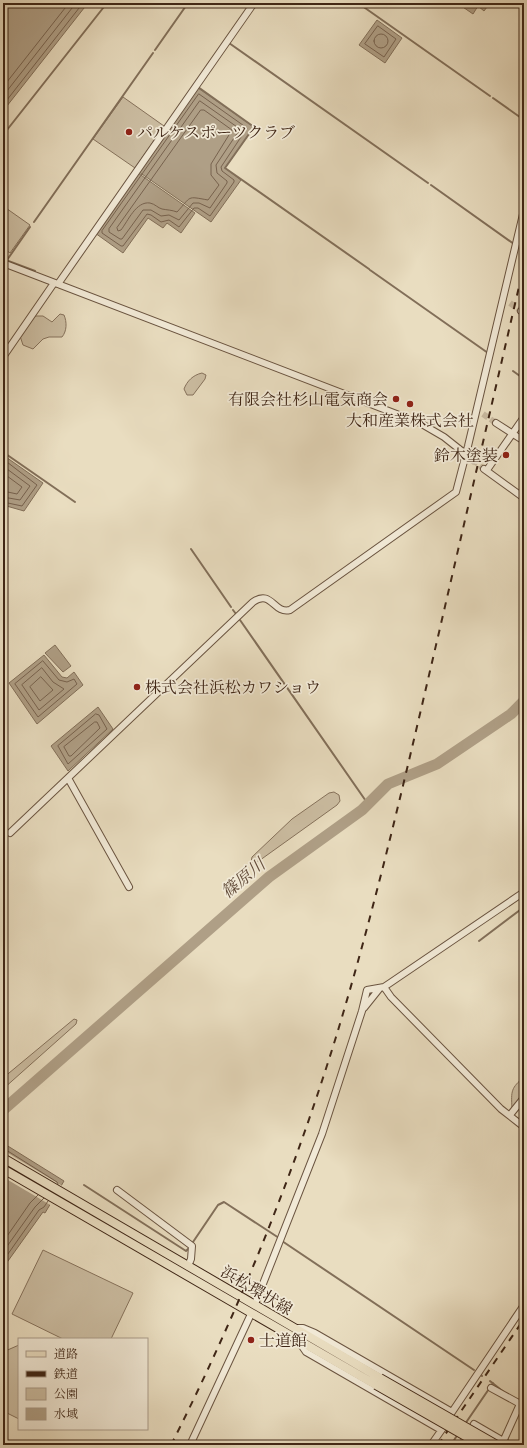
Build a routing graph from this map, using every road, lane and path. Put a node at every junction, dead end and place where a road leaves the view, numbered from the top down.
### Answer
1 (254, 3) edge
2 (524, 210) edge
3 (3, 263) edge
4 (56, 283) junction
5 (503, 298) junction
6 (510, 303) tunnel mouth
7 (3, 357) edge
8 (477, 410) junction
9 (483, 414) tunnel mouth
10 (524, 417) edge
11 (496, 423) tunnel mouth
12 (512, 434) junction
13 (524, 441) edge
14 (465, 453) junction
15 (473, 460) tunnel mouth
16 (524, 498) edge
17 (68, 778) junction
18 (10, 833) dead end
19 (129, 887) dead end
20 (524, 892) edge
21 (382, 987) junction
22 (362, 1011) junction
23 (524, 1102) edge
24 (510, 1116) junction
25 (524, 1127) edge
26 (3, 1158) edge
27 (3, 1169) edge
28 (117, 1190) dead end
29 (64, 1195) junction
30 (59, 1203) junction
31 (191, 1268) junction
32 (190, 1278) junction
33 (255, 1304) junction
34 (524, 1305) edge
35 (251, 1314) junction
36 (294, 1328) junction
37 (296, 1339) junction
38 (378, 1382) junction
39 (491, 1388) dead end
40 (522, 1405) edge
41 (452, 1412) junction
42 (441, 1430) junction
43 (500, 1444) edge
44 (190, 1445) edge
45 (431, 1445) edge
46 (468, 1445) edge
47 (481, 1445) edge
48 (510, 1445) edge

1 - 4 street
2 - 5 street
3 - 4 street
4 - 7 street
4 - 14 street
5 - 6 street
5 - 8 street
8 - 9 street
8 - 14 street
10 - 12 street
11 - 12 street
12 - 13 street
12 - 16 street
14 - 15 street
14 - 17 street
17 - 18 street
17 - 19 street
20 - 21 street
21 - 22 street
21 - 22 street
21 - 24 street
22 - 33 street
23 - 24 street
24 - 25 street
26 - 29 main road, 浜松環状線
27 - 30 main road, 浜松環状線
28 - 31 street
29 - 30 main road
29 - 31 main road, 浜松環状線
30 - 32 main road, 浜松環状線
31 - 32 main road
31 - 33 main road, 浜松環状線
32 - 35 main road, 浜松環状線
33 - 36 main road, 浜松環状線
34 - 41 street
35 - 37 main road, 浜松環状線
35 - 44 street
36 - 38 main road, 浜松環状線
36 - 41 street
37 - 38 main road, 浜松環状線
37 - 42 street
38 - 43 main road, 浜松環状線, bridge
38 - 47 main road, 浜松環状線, bridge
39 - 40 street
40 - 43 street
41 - 42 street
42 - 45 street
43 - 46 street
43 - 48 street

